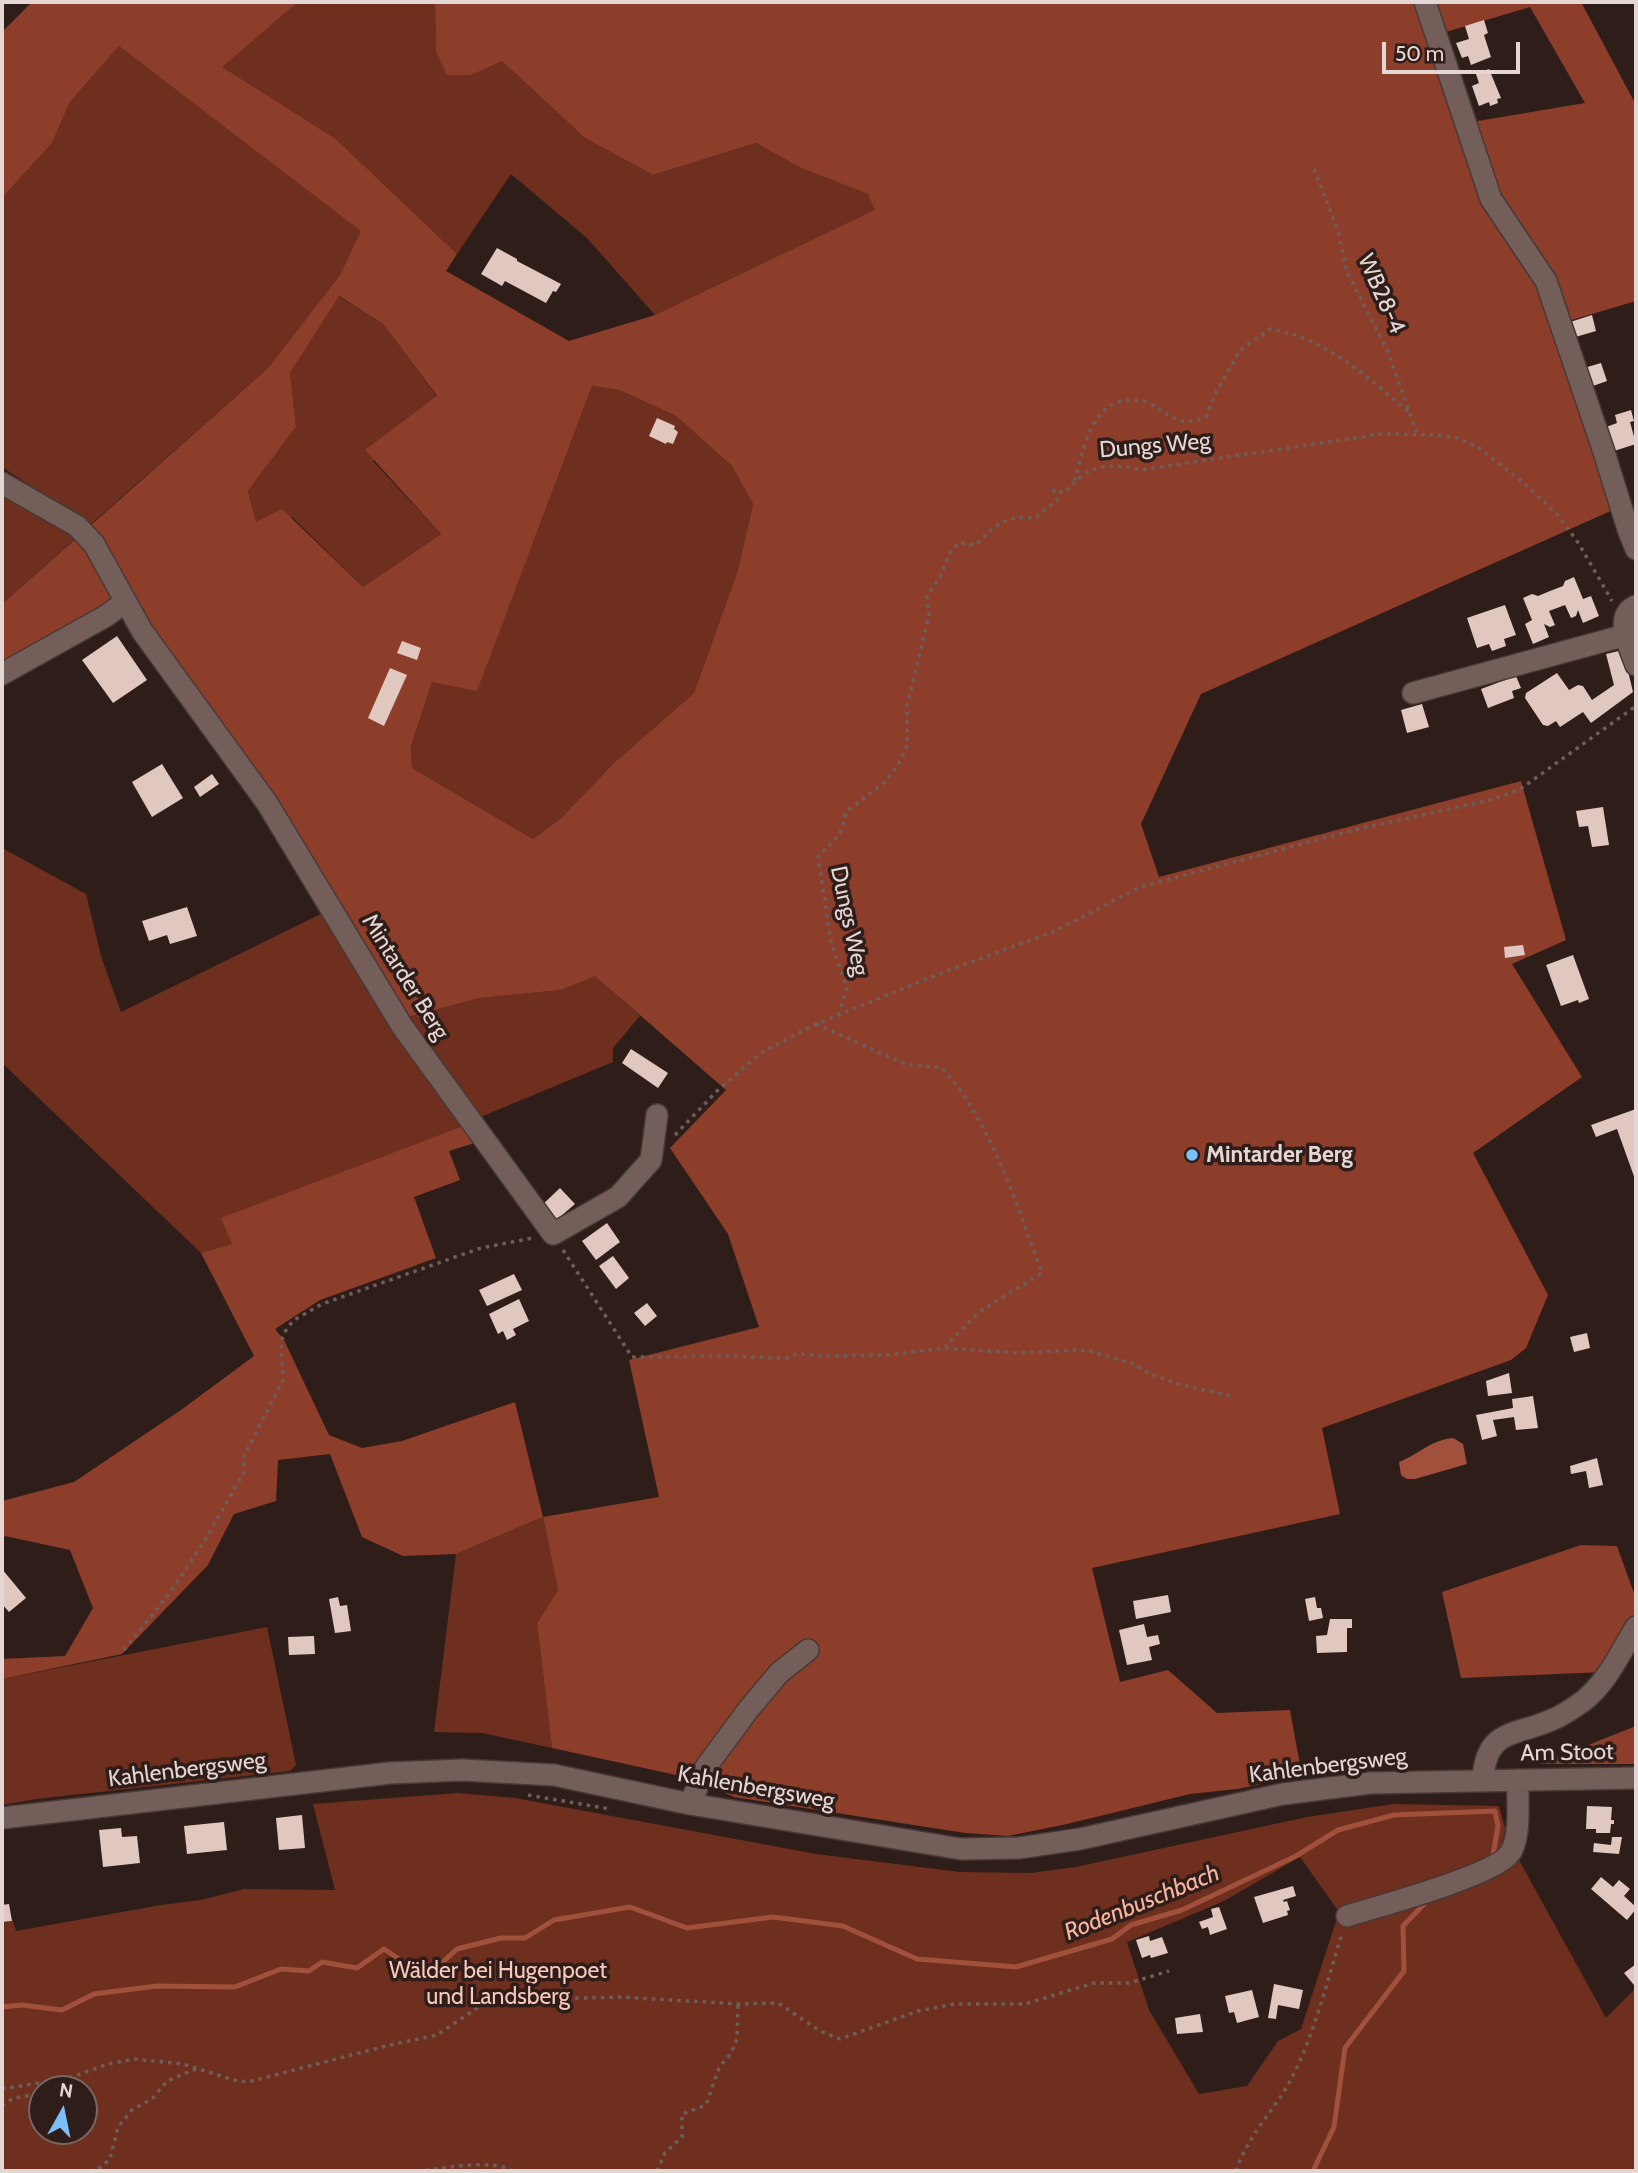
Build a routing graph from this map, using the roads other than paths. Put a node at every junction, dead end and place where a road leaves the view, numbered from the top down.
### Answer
1 (1425, 2) edge
2 (2, 483) edge
3 (1636, 549) edge
4 (125, 602) junction
5 (1629, 621) edge
6 (1636, 665) edge
7 (2, 674) edge
8 (1413, 693) dead end
9 (657, 1115) dead end
10 (1636, 1627) edge
11 (808, 1650) dead end
12 (1636, 1777) edge
13 (1500, 1780) junction
14 (690, 1804) junction
15 (2, 1818) edge
16 (1347, 1916) road end

1 - 3 street
2 - 4 street, Mintarder Berg
4 - 7 street
4 - 9 street, Mintarder Berg
5 - 6 street
5 - 8 street
10 - 13 street
11 - 14 street
12 - 13 street, Am Stoot
13 - 14 street, Kahlenbergsweg
13 - 16 street
14 - 15 street, Kahlenbergsweg

